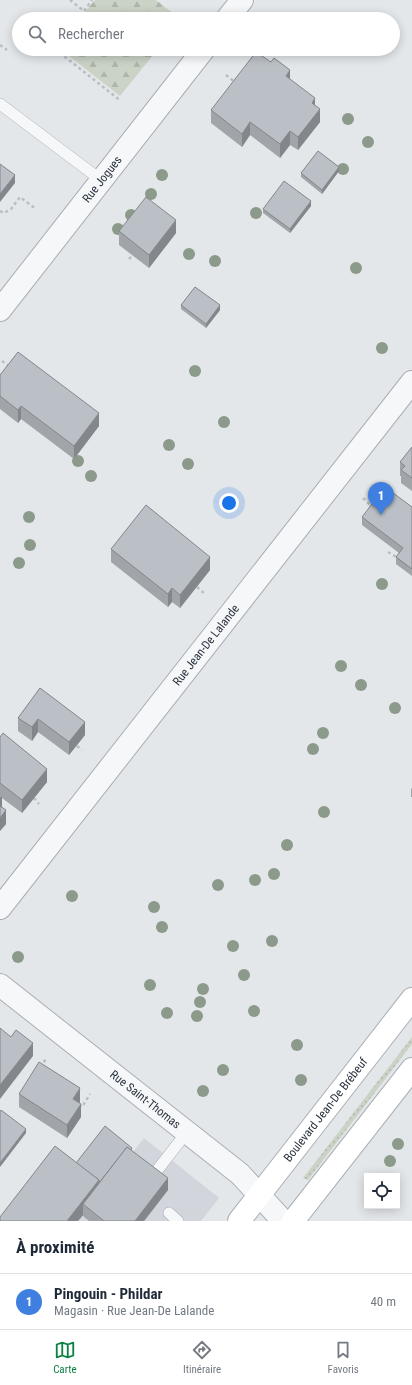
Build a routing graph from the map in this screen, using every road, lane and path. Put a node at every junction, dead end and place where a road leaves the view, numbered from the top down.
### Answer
1 (70, 0) edge
2 (92, 0) edge
3 (242, 0) edge
4 (233, 12) edge
5 (0, 45) edge
6 (7, 50) dead end
7 (65, 56) edge
8 (198, 56) edge
9 (226, 75) dead end
10 (240, 85) edge
11 (121, 101) dead end
12 (0, 104) edge
13 (101, 180) junction
14 (36, 209) dead end
15 (0, 211) edge
16 (133, 255) edge
17 (129, 259) edge
18 (0, 310) edge
19 (2, 361) dead end
20 (14, 370) edge
21 (412, 382) edge
22 (363, 498) dead end
23 (374, 508) edge
24 (388, 552) dead end
25 (400, 559) edge
26 (197, 587) edge
27 (205, 594) dead end
28 (77, 746) edge
29 (82, 750) dead end
30 (34, 798) edge
31 (39, 804) dead end
32 (0, 908) edge
33 (0, 985) edge
34 (412, 999) edge
35 (46, 1059) dead end
36 (412, 1069) edge
37 (37, 1071) edge
38 (90, 1094) dead end
39 (78, 1105) edge
40 (187, 1132) junction
41 (155, 1173) edge
42 (259, 1195) junction
43 (169, 1213) dead end
44 (178, 1221) edge
45 (239, 1221) edge
46 (283, 1221) edge
47 (293, 1221) edge

1 - 2 path
3 - 4 street
5 - 6 path
7 - 11 path
8 - 13 street, Rue Jogues
9 - 10 path
12 - 13 lane
13 - 18 street, Rue Jogues
14 - 15 path
16 - 17 path
19 - 20 path
21 - 32 street, Rue Jean-De Lalande
22 - 23 path
24 - 25 path
26 - 27 path
28 - 29 path
30 - 31 path
33 - 40 street, Rue Saint-Thomas
34 - 42 main road, Boulevard Jean-De Brébeuf
35 - 37 path
36 - 47 main road
38 - 39 path
40 - 41 lane
40 - 42 street, Rue Saint-Thomas
42 - 45 main road, Boulevard Jean-De Brébeuf
42 - 46 street, Rue Saint-Thomas
43 - 44 lane

